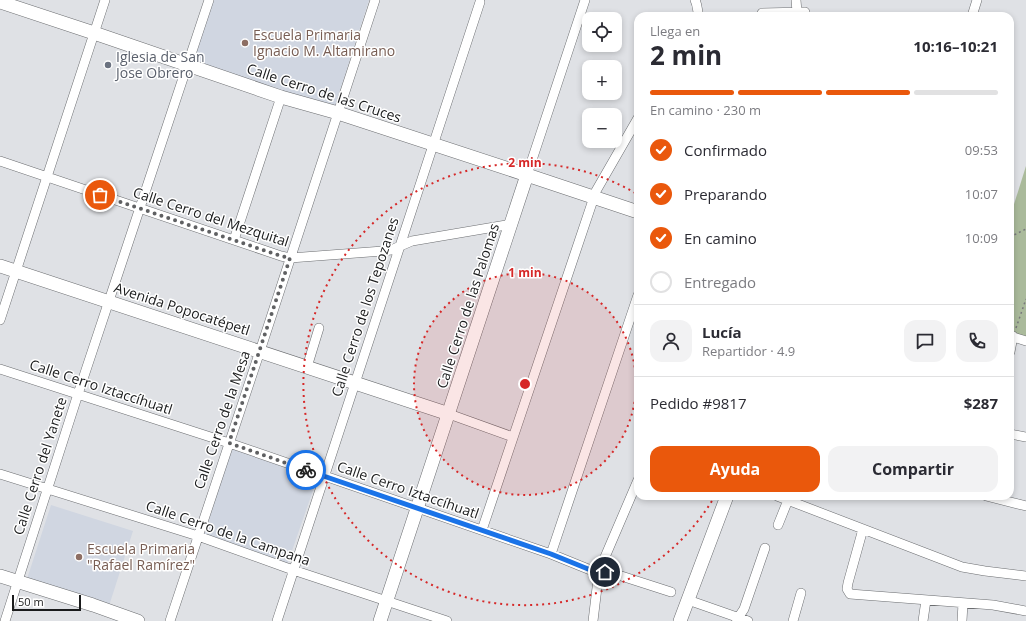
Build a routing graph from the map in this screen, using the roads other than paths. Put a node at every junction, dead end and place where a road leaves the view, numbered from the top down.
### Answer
1 (105, 0) edge
2 (209, 0) edge
3 (375, 0) edge
4 (585, 0) edge
5 (695, 0) edge
6 (796, 0) edge
7 (977, 0) edge
8 (0, 1) edge
9 (480, 2) dead end
10 (698, 12) edge
11 (801, 12) edge
12 (973, 12) edge
13 (94, 32) junction
14 (188, 65) junction
15 (281, 97) junction
16 (338, 113) junction
17 (634, 125) edge
18 (432, 145) junction
19 (0, 161) edge
20 (527, 175) junction
21 (47, 177) junction
22 (594, 197) junction
23 (140, 208) junction
24 (634, 211) edge
25 (512, 224) junction
26 (234, 240) junction
27 (399, 247) junction
28 (290, 258) junction
29 (0, 266) edge
30 (16, 271) junction
31 (109, 301) junction
32 (634, 307) edge
33 (0, 320) edge
34 (319, 328) dead end
35 (1014, 337) edge
36 (1026, 341) edge
37 (260, 351) junction
38 (307, 367) junction
39 (0, 369) edge
40 (355, 382) junction
41 (78, 394) junction
42 (449, 414) junction
43 (1014, 435) edge
44 (513, 437) junction
45 (1026, 437) edge
46 (229, 443) junction
47 (0, 474) edge
48 (324, 476) junction
49 (48, 489) junction
50 (634, 489) edge
51 (726, 500) edge
52 (788, 500) joint
53 (1002, 500) edge
54 (1026, 506) edge
55 (417, 507) junction
56 (778, 525) dead end
57 (482, 530) junction
58 (863, 530) junction
59 (198, 536) junction
60 (764, 548) dead end
61 (551, 554) junction
62 (293, 570) junction
63 (599, 571) junction
64 (0, 576) edge
65 (1026, 576) edge
66 (18, 581) junction
67 (670, 592) dead end
68 (801, 593) dead end
69 (387, 600) junction
70 (688, 600) junction
71 (926, 600) junction
72 (963, 603) junction
73 (1026, 611) edge
74 (737, 620) edge
75 (5, 621) edge
76 (138, 621) edge
77 (170, 621) edge
78 (277, 621) edge
79 (380, 621) edge
80 (447, 621) edge
81 (593, 621) edge
82 (680, 621) edge
83 (748, 621) edge
84 (793, 621) edge
85 (923, 621) edge
86 (962, 621) edge

1 - 13 street
2 - 14 street, Calle Cerro del Yanete
3 - 16 street, Calle Cerro de la Mesa
4 - 20 street, Calle Cerro de las Palomas
5 - 10 street
6 - 11 street
7 - 12 street
8 - 13 street, Calle Cerro de las Cruces
9 - 18 street, Calle Cerro de los Tepozanes
13 - 14 street, Calle Cerro de las Cruces
13 - 21 street
14 - 15 street, Calle Cerro de las Cruces
14 - 23 street, Calle Cerro del Yanete
15 - 16 street, Calle Cerro de las Cruces
15 - 26 street
16 - 18 street, Calle Cerro de las Cruces
16 - 28 street, Calle Cerro de la Mesa
17 - 22 street
18 - 20 street, Calle Cerro de las Cruces
18 - 27 street, Calle Cerro de los Tepozanes
19 - 21 street, Calle Cerro del Mezquital
20 - 22 street, Calle Cerro de las Cruces
20 - 25 street, Calle Cerro de las Palomas
21 - 23 street, Calle Cerro del Mezquital
21 - 30 street
22 - 24 street, Calle Cerro de las Cruces
22 - 44 street
23 - 26 street, Calle Cerro del Mezquital
23 - 31 street, Calle Cerro del Yanete
25 - 27 street, Calle Cerro del Mezquital
25 - 42 street, Calle Cerro de las Palomas
26 - 28 street, Calle Cerro del Mezquital
27 - 28 street, Calle Cerro del Mezquital
27 - 40 street, Calle Cerro de los Tepozanes
28 - 37 street, Calle Cerro de la Mesa
29 - 30 street, Avenida Popocatépetl
30 - 31 street, Avenida Popocatépetl
30 - 33 street
31 - 37 street, Avenida Popocatépetl
31 - 41 street, Calle Cerro del Yanete
32 - 61 street
34 - 38 street
35 - 36 street
37 - 38 street, Avenida Popocatépetl
37 - 46 street, Calle Cerro de la Mesa
38 - 40 street, Avenida Popocatépetl
39 - 41 street, Calle Cerro Iztaccíhuatl
40 - 42 street, Avenida Popocatépetl
40 - 48 street, Calle Cerro de los Tepozanes
41 - 46 street, Calle Cerro Iztaccíhuatl
41 - 49 street, Calle Cerro del Yanete
42 - 44 street, Avenida Popocatépetl
42 - 55 street, Calle Cerro de las Palomas
43 - 45 street
44 - 57 street
46 - 48 street, Calle Cerro Iztaccíhuatl
46 - 59 street, Calle Cerro de la Mesa
47 - 49 street, Calle Cerro de la Campana
48 - 55 street, Calle Cerro Iztaccíhuatl
48 - 62 street, Calle Cerro de los Tepozanes
49 - 59 street, Calle Cerro de la Campana
49 - 66 street, Calle Cerro del Yanete
50 - 63 street
51 - 70 street
52 - 56 street
52 - 58 street
53 - 54 street
55 - 57 street, Calle Cerro Iztaccíhuatl
55 - 69 street, Calle Cerro de las Palomas
57 - 61 street, Calle Cerro Iztaccíhuatl
58 - 65 street
58 - 71 street
59 - 62 street, Calle Cerro de la Campana
59 - 77 street, Calle Cerro de la Mesa
60 - 74 street
61 - 63 street, Calle Cerro Iztaccíhuatl
62 - 69 street, Calle Cerro de la Campana
62 - 78 street, Calle Cerro de los Tepozanes
63 - 67 street, Calle Cerro Iztaccíhuatl
63 - 81 street
64 - 66 street
66 - 75 street, Calle Cerro del Yanete
66 - 76 street
68 - 84 street
69 - 79 street, Calle Cerro de las Palomas
69 - 80 street, Calle Cerro de la Campana
70 - 74 street
70 - 82 street
71 - 72 street
71 - 85 street
72 - 73 street
72 - 86 street
74 - 83 street

